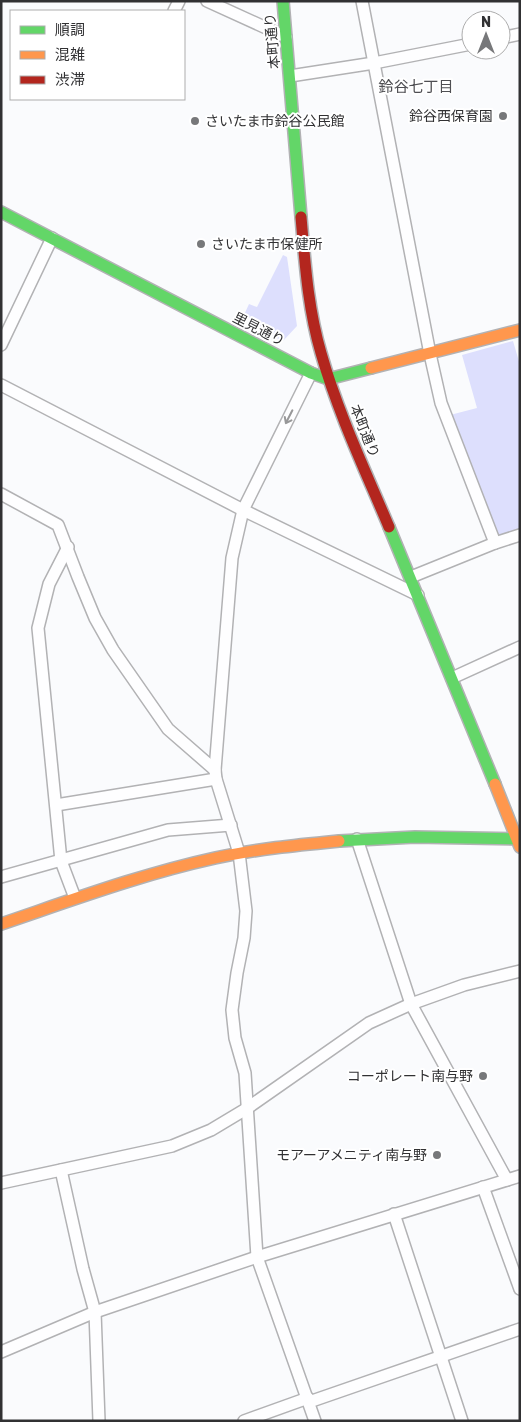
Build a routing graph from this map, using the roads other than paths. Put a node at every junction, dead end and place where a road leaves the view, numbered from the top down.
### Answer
1 (207, 1) edge
2 (283, 1) edge
3 (362, 1) edge
4 (286, 37) junction
5 (461, 46) edge
6 (374, 63) junction
7 (290, 76) junction
8 (1, 212) edge
9 (52, 238) junction
10 (520, 330) edge
11 (1, 344) edge
12 (430, 354) junction
13 (311, 373) junction
14 (328, 379) junction
15 (1, 385) edge
16 (1, 494) edge
17 (242, 510) junction
18 (520, 535) edge
19 (495, 543) junction
20 (68, 547) junction
21 (411, 577) junction
22 (418, 595) junction
23 (520, 647) edge
24 (452, 678) junction
25 (215, 775) junction
26 (56, 805) junction
27 (231, 825) junction
28 (357, 839) junction
29 (519, 842) edge
30 (239, 853) junction
31 (60, 861) junction
32 (1, 877) edge
33 (75, 898) junction
34 (1, 924) edge
35 (520, 970) edge
36 (411, 1004) junction
37 (246, 1109) junction
38 (61, 1170) junction
39 (520, 1176) edge
40 (507, 1180) junction
41 (1, 1183) edge
42 (484, 1187) junction
43 (394, 1214) junction
44 (257, 1257) junction
45 (520, 1289) edge
46 (95, 1312) junction
47 (520, 1329) edge
48 (1, 1352) edge
49 (441, 1356) junction
50 (308, 1400) junction
51 (99, 1421) edge
52 (244, 1421) edge
53 (315, 1421) edge
54 (462, 1421) edge

1 - 4 street
2 - 4 main road, 本町通り
3 - 6 street
4 - 7 main road, 本町通り
5 - 6 street
6 - 7 street
6 - 12 street
7 - 14 main road, 本町通り
8 - 9 main road, 里見通り
9 - 11 street
9 - 13 main road, 里見通り
10 - 12 main road
12 - 14 main road
12 - 19 street
13 - 14 main road, 里見通り
13 -> 17 street
14 - 21 main road, 本町通り
15 - 17 street
16 - 20 street
17 - 22 street
17 - 25 street
18 - 19 street
19 - 21 street
20 - 25 street
20 - 26 street
21 - 22 main road, 本町通り
22 - 24 main road, 本町通り
23 - 24 street
24 - 29 main road, 本町通り
25 - 26 street
25 - 27 street
26 - 31 street
27 - 30 street
27 - 31 street
28 - 29 main road
28 - 30 main road
28 - 36 street
30 - 33 main road
30 - 37 street
31 - 32 street
31 - 33 street
33 - 34 main road
35 - 36 street
36 - 37 street
36 - 40 street
37 - 38 street
37 - 44 street
38 - 41 street
38 - 46 street
39 - 40 street
40 - 42 street
42 - 43 street
42 - 45 street
43 - 44 street
43 - 49 street
44 - 46 street
44 - 50 street
46 - 48 street
46 - 51 street
47 - 49 street
49 - 50 street
49 - 54 street
50 - 52 street
50 - 53 street

